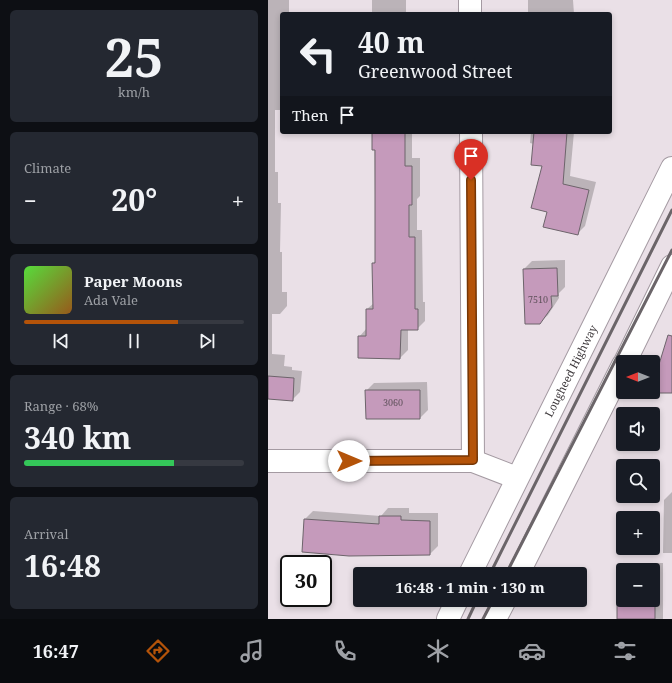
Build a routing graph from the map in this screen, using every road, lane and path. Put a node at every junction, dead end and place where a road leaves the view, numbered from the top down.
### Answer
1 (470, 0) edge
2 (470, 12) edge
3 (471, 134) edge
4 (672, 168) edge
5 (672, 266) edge
6 (628, 355) edge
7 (616, 379) edge
8 (473, 460) junction
9 (268, 461) edge
10 (517, 478) junction
11 (473, 567) edge
12 (522, 567) edge
13 (454, 607) edge
14 (501, 607) edge
15 (448, 619) edge
16 (495, 619) edge

1 - 2 main road
3 - 8 main road
4 - 10 main road, Lougheed Highway
5 - 6 main road
7 - 12 main road
8 - 9 main road
8 - 10 main road
10 - 11 main road, Lougheed Highway
13 - 15 main road
14 - 16 main road

